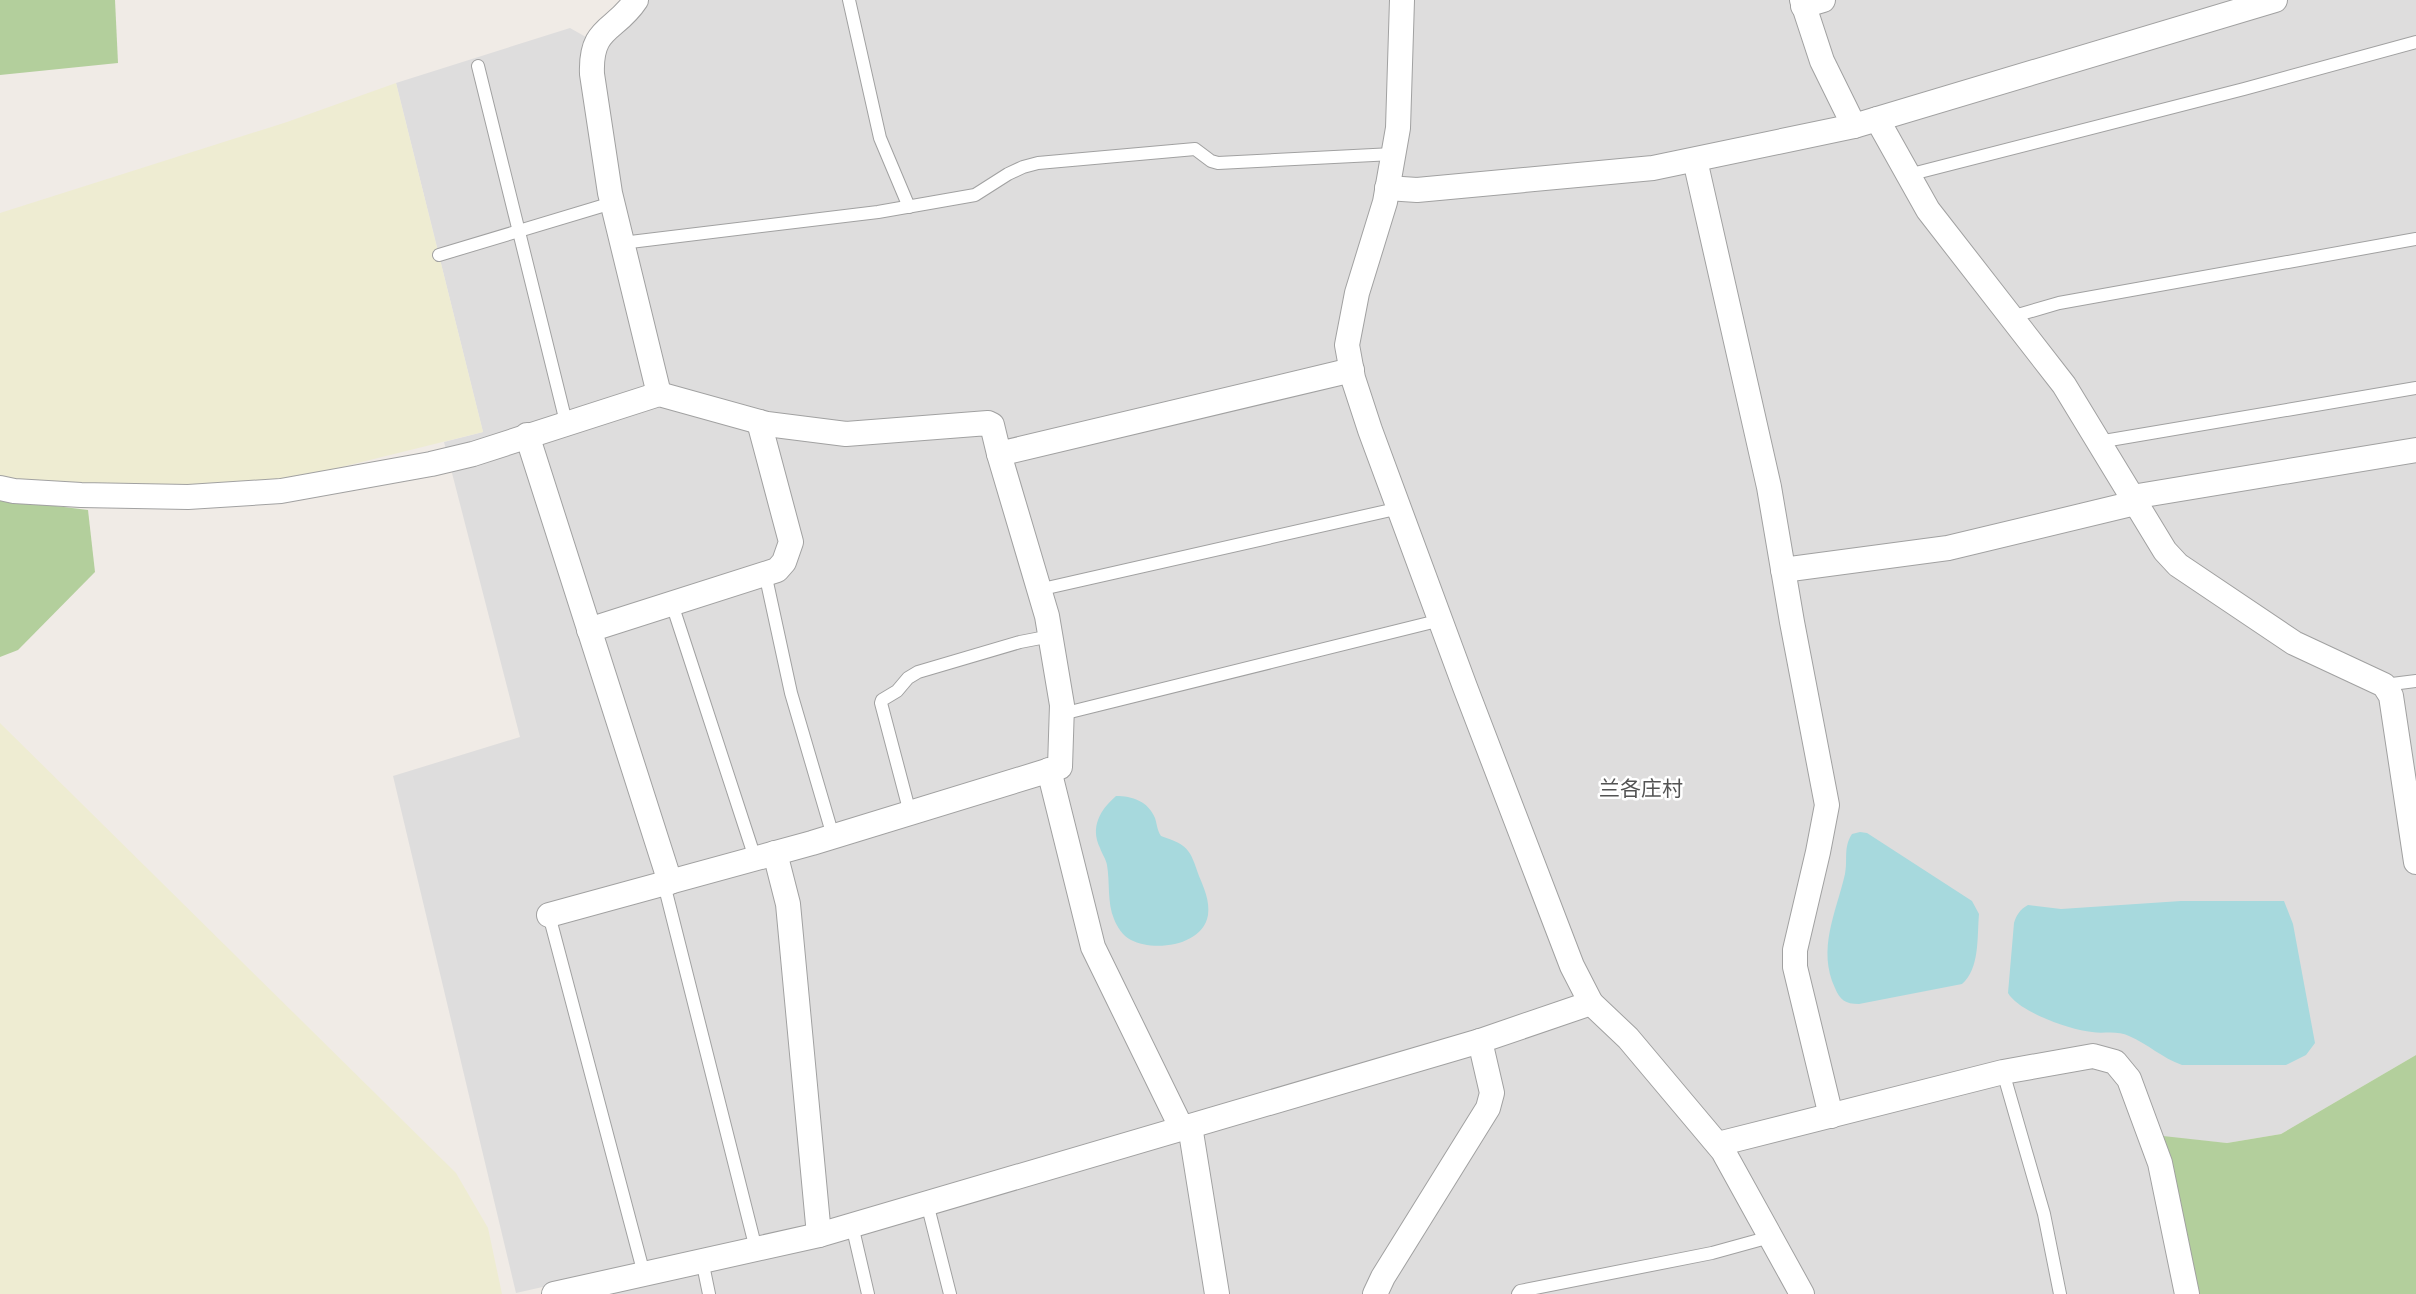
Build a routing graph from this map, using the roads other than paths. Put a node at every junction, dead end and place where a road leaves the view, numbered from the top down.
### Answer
1 (636, 0) edge
2 (849, 0) edge
3 (1402, 0) edge
4 (2275, 0) edge
5 (1809, 2) edge
6 (2416, 42) edge
7 (478, 66) dead end
8 (1877, 119) junction
9 (1854, 126) junction
10 (1393, 154) junction
11 (1695, 160) junction
12 (1908, 175) junction
13 (1387, 188) junction
14 (612, 203) junction
15 (909, 207) junction
16 (519, 231) junction
17 (2416, 239) edge
18 (622, 243) junction
19 (439, 255) dead end
20 (2011, 317) junction
21 (1352, 370) junction
22 (2416, 388) edge
23 (659, 394) junction
24 (759, 422) junction
25 (566, 423) junction
26 (527, 435) junction
27 (2098, 442) junction
28 (2416, 450) edge
29 (999, 454) junction
30 (0, 488) edge
31 (2134, 500) junction
32 (1400, 508) junction
33 (1783, 570) junction
34 (765, 573) junction
35 (1038, 590) junction
36 (672, 604) junction
37 (1441, 620) junction
38 (590, 630) junction
39 (1051, 636) junction
40 (2416, 681) edge
41 (2384, 685) junction
42 (1062, 714) junction
43 (1049, 770) junction
44 (910, 813) junction
45 (833, 836) junction
46 (765, 856) junction
47 (2416, 862) edge
48 (667, 883) junction
49 (549, 915) joint
50 (1591, 1003) junction
51 (1480, 1041) junction
52 (2003, 1072) junction
53 (1831, 1116) junction
54 (1186, 1128) junction
55 (1718, 1144) junction
56 (927, 1203) junction
57 (852, 1225) junction
58 (819, 1235) junction
59 (1770, 1237) junction
60 (756, 1249) junction
61 (702, 1260) junction
62 (644, 1274) junction
63 (604, 1289) edge
64 (554, 1294) edge
65 (709, 1294) edge
66 (867, 1294) edge
67 (950, 1294) edge
68 (1217, 1294) edge
69 (1375, 1294) edge
70 (1518, 1294) edge
71 (1802, 1294) edge
72 (2060, 1294) edge
73 (2187, 1294) edge

1 - 14 street
2 - 15 lane
3 - 10 street
4 - 8 street
5 - 9 street
6 - 12 lane
7 - 16 lane
8 - 9 street
8 - 12 street
9 - 11 street
10 - 13 street
10 - 15 lane
11 - 13 street
11 - 33 street
12 - 20 street
13 - 21 street
14 - 16 lane
14 - 18 street
15 - 18 lane
16 - 19 lane
16 - 25 lane
17 - 20 lane
18 - 23 street
20 - 27 street
21 - 29 street
21 - 32 street
22 - 27 lane
23 - 24 street
23 - 25 street
24 - 29 street
24 - 34 street
25 - 26 street
26 - 30 street
26 - 38 street
27 - 31 street
28 - 31 street
29 - 35 street
31 - 33 street
31 - 41 street
32 - 35 lane
32 - 37 street
33 - 53 street
34 - 36 street
34 - 45 lane
35 - 39 street
36 - 38 street
36 - 46 lane
37 - 42 lane
37 - 50 street
38 - 48 street
39 - 42 street
39 - 44 lane
40 - 41 lane
41 - 47 street
42 - 43 street
43 - 44 street
43 - 54 street
44 - 45 street
45 - 46 street
46 - 48 street
46 - 58 street
48 - 49 street
48 - 60 lane
49 - 62 lane
50 - 51 street
50 - 55 street
51 - 54 street
51 - 69 street
52 - 53 street
52 - 72 lane
52 - 73 street
53 - 55 street
54 - 56 street
54 - 68 street
55 - 59 street
56 - 57 street
56 - 67 lane
57 - 58 street
57 - 66 lane
58 - 60 street
59 - 70 lane
59 - 71 street
60 - 61 street
61 - 62 street
61 - 65 lane
62 - 63 street
63 - 64 street

